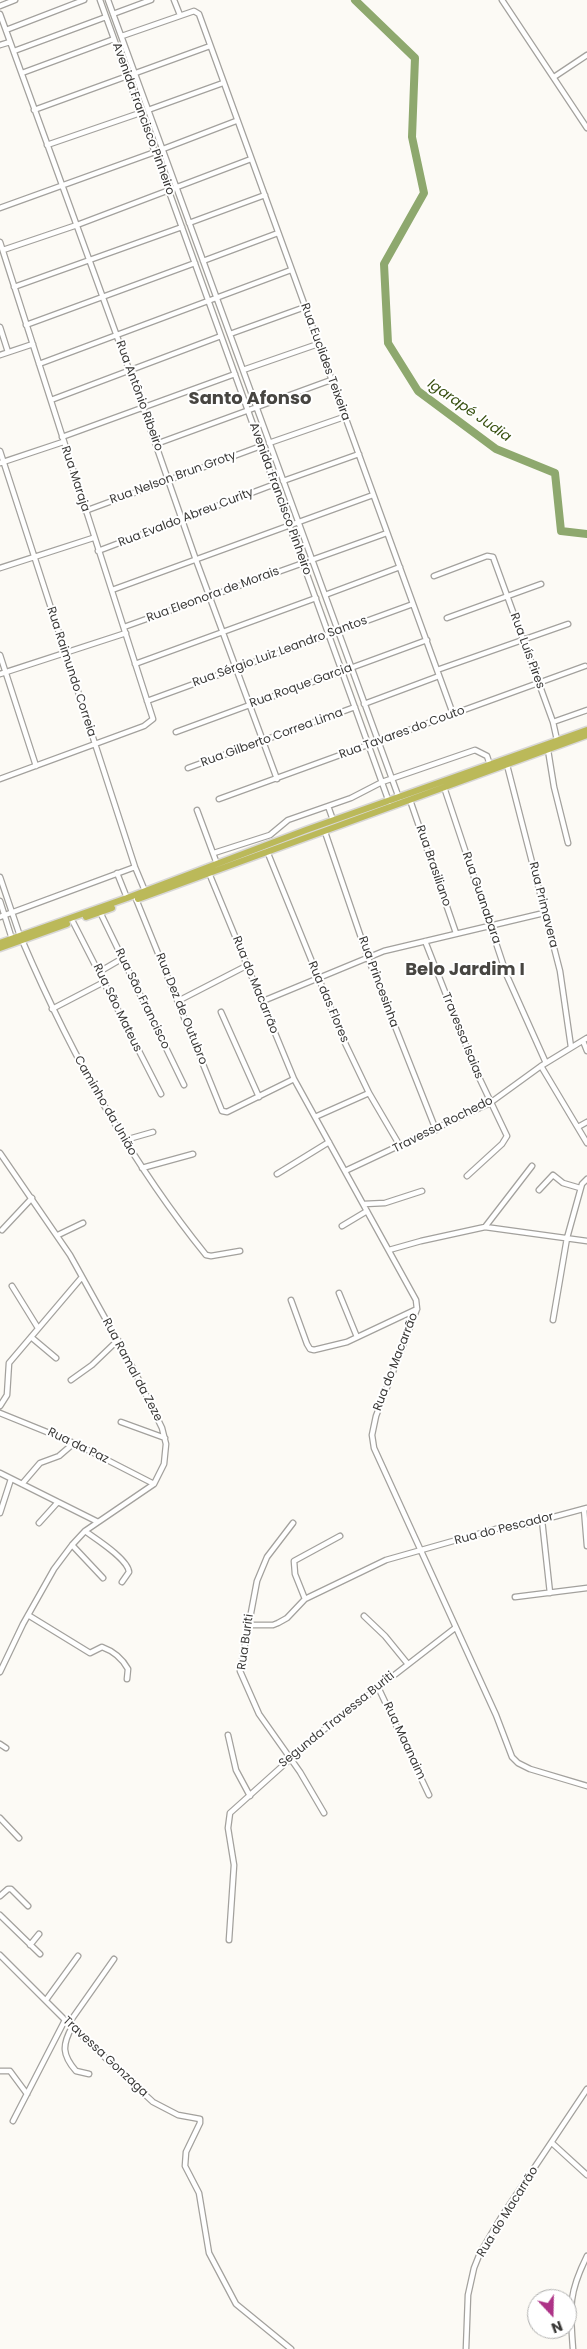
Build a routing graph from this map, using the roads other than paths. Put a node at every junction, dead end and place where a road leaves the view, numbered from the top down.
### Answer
1 (15, 0) edge
2 (84, 0) edge
3 (100, 0) edge
4 (108, 0) edge
5 (151, 0) edge
6 (174, 0) edge
7 (502, 0) edge
8 (0, 6) edge
9 (0, 14) edge
10 (113, 14) junction
11 (180, 15) junction
12 (106, 16) junction
13 (6, 30) junction
14 (122, 36) junction
15 (114, 39) junction
16 (10, 42) junction
17 (0, 45) edge
18 (210, 46) junction
19 (14, 51) junction
20 (587, 55) edge
21 (22, 73) junction
22 (135, 73) junction
23 (127, 76) junction
24 (554, 77) junction
25 (222, 83) junction
26 (34, 110) junction
27 (148, 110) junction
28 (140, 113) junction
29 (236, 121) junction
30 (587, 128) edge
31 (47, 145) junction
32 (162, 149) junction
33 (154, 152) junction
34 (251, 159) junction
35 (62, 186) junction
36 (176, 187) junction
37 (168, 190) junction
38 (265, 195) junction
39 (0, 208) edge
40 (189, 223) junction
41 (77, 225) junction
42 (182, 226) junction
43 (278, 233) junction
44 (0, 242) edge
45 (2, 253) edge
46 (89, 260) junction
47 (203, 261) junction
48 (195, 263) junction
49 (291, 270) junction
50 (14, 287) junction
51 (216, 296) junction
52 (103, 297) junction
53 (208, 299) junction
54 (305, 307) junction
55 (26, 325) junction
56 (0, 327) edge
57 (117, 334) junction
58 (230, 334) junction
59 (221, 336) junction
60 (33, 344) junction
61 (318, 344) junction
62 (8, 352) junction
63 (0, 355) edge
64 (39, 364) junction
65 (129, 370) junction
66 (243, 370) junction
67 (235, 374) junction
68 (331, 380) junction
69 (51, 400) junction
70 (256, 406) junction
71 (143, 408) junction
72 (248, 410) junction
73 (344, 417) junction
74 (62, 439) junction
75 (270, 443) junction
76 (156, 444) junction
77 (261, 446) junction
78 (0, 451) edge
79 (359, 454) junction
80 (2, 462) edge
81 (168, 480) junction
82 (283, 481) junction
83 (275, 484) junction
84 (373, 495) junction
85 (85, 510) junction
86 (182, 520) junction
87 (298, 522) junction
88 (290, 526) junction
89 (387, 533) junction
90 (94, 538) junction
91 (98, 551) junction
92 (35, 556) junction
93 (196, 560) junction
94 (312, 560) junction
95 (303, 563) junction
96 (0, 568) edge
97 (400, 568) junction
98 (434, 576) dead end
99 (541, 584) dead end
100 (112, 590) junction
101 (325, 595) junction
102 (209, 596) junction
103 (507, 597) junction
104 (316, 598) junction
105 (413, 604) junction
106 (447, 618) dead end
107 (568, 624) dead end
108 (124, 627) junction
109 (338, 631) junction
110 (126, 633) junction
111 (222, 633) junction
112 (329, 635) junction
113 (427, 640) junction
114 (522, 640) junction
115 (65, 652) junction
116 (0, 655) edge
117 (135, 664) junction
118 (585, 666) dead end
119 (351, 668) junction
120 (236, 669) junction
121 (437, 670) junction
122 (342, 671) junction
123 (6, 672) junction
124 (0, 674) edge
125 (440, 676) junction
126 (539, 684) junction
127 (147, 700) junction
128 (364, 704) junction
129 (250, 705) junction
130 (355, 707) junction
131 (587, 710) edge
132 (453, 714) junction
133 (553, 722) junction
134 (587, 730) edge
135 (176, 732) dead end
136 (587, 735) edge
137 (557, 740) junction
138 (263, 741) junction
139 (378, 741) junction
140 (95, 744) junction
141 (369, 745) junction
142 (548, 750) junction
143 (490, 765) junction
144 (508, 765) junction
145 (36, 766) junction
146 (188, 768) dead end
147 (391, 778) junction
148 (0, 779) edge
149 (277, 779) junction
150 (382, 782) junction
151 (444, 787) junction
152 (399, 798) junction
153 (218, 799) dead end
154 (410, 800) junction
155 (389, 802) junction
156 (328, 806) junction
157 (197, 810) dead end
158 (360, 811) junction
159 (362, 818) junction
160 (333, 820) junction
161 (306, 830) junction
162 (325, 832) junction
163 (308, 838) junction
164 (568, 842) dead end
165 (267, 851) junction
166 (214, 853) junction
167 (217, 864) junction
168 (135, 866) junction
169 (117, 873) junction
170 (209, 873) junction
171 (0, 877) edge
172 (145, 891) junction
173 (127, 898) junction
174 (136, 899) junction
175 (0, 901) edge
176 (100, 912) junction
177 (12, 913) junction
178 (544, 913) junction
179 (2, 916) edge
180 (73, 922) junction
181 (490, 926) junction
182 (456, 933) junction
183 (21, 938) junction
184 (12, 939) junction
185 (425, 941) junction
186 (0, 943) edge
187 (0, 948) edge
188 (123, 958) junction
189 (368, 958) junction
190 (248, 965) junction
191 (100, 972) junction
192 (318, 979) junction
193 (104, 982) junction
194 (262, 1000) junction
195 (178, 1001) junction
196 (52, 1009) junction
197 (221, 1012) dead end
198 (585, 1039) edge
199 (571, 1047) junction
200 (587, 1051) edge
201 (546, 1063) junction
202 (541, 1066) junction
203 (294, 1079) junction
204 (184, 1085) dead end
205 (369, 1093) junction
206 (161, 1094) dead end
207 (259, 1097) junction
208 (490, 1103) junction
209 (315, 1117) junction
210 (587, 1122) edge
211 (578, 1127) junction
212 (436, 1130) junction
213 (153, 1132) dead end
214 (125, 1140) junction
215 (329, 1142) junction
216 (587, 1143) edge
217 (400, 1146) junction
218 (0, 1153) edge
219 (193, 1154) dead end
220 (532, 1166) dead end
221 (142, 1168) junction
222 (345, 1171) junction
223 (277, 1174) dead end
224 (467, 1176) dead end
225 (587, 1179) edge
226 (580, 1188) junction
227 (539, 1190) dead end
228 (422, 1191) dead end
229 (32, 1198) junction
230 (364, 1204) junction
231 (367, 1211) junction
232 (83, 1223) dead end
233 (342, 1226) dead end
234 (485, 1227) junction
235 (2, 1230) dead end
236 (58, 1235) junction
237 (566, 1238) junction
238 (587, 1241) edge
239 (389, 1250) junction
240 (240, 1251) dead end
241 (82, 1277) junction
242 (12, 1286) dead end
243 (339, 1293) dead end
244 (291, 1300) dead end
245 (417, 1309) junction
246 (553, 1320) dead end
247 (38, 1328) junction
248 (31, 1336) junction
249 (357, 1337) junction
250 (118, 1340) junction
251 (56, 1358) dead end
252 (71, 1380) dead end
253 (0, 1406) edge
254 (0, 1414) edge
255 (121, 1422) dead end
256 (165, 1438) junction
257 (74, 1443) junction
258 (0, 1473) edge
259 (11, 1479) junction
260 (22, 1484) junction
261 (154, 1484) junction
262 (58, 1502) junction
263 (585, 1508) edge
264 (0, 1513) edge
265 (542, 1520) junction
266 (98, 1522) junction
267 (39, 1523) dead end
268 (293, 1523) dead end
269 (85, 1531) junction
270 (340, 1536) dead end
271 (72, 1545) junction
272 (587, 1546) edge
273 (421, 1550) junction
274 (103, 1578) dead end
275 (122, 1582) dead end
276 (587, 1588) edge
277 (550, 1593) junction
278 (515, 1597) dead end
279 (305, 1599) junction
280 (28, 1615) junction
281 (364, 1616) dead end
282 (248, 1624) junction
283 (454, 1628) junction
284 (406, 1663) junction
285 (0, 1672) edge
286 (127, 1680) dead end
287 (378, 1687) junction
288 (228, 1735) dead end
289 (0, 1744) edge
290 (6, 1748) dead end
291 (289, 1759) junction
292 (587, 1786) edge
293 (430, 1795) dead end
294 (250, 1796) junction
295 (324, 1813) dead end
296 (0, 1818) edge
297 (19, 1838) dead end
298 (0, 1896) edge
299 (28, 1906) dead end
300 (0, 1915) edge
301 (39, 1934) dead end
302 (229, 1940) dead end
303 (30, 1945) junction
304 (40, 1954) dead end
305 (0, 1955) edge
306 (78, 1956) dead end
307 (114, 1959) dead end
308 (46, 2000) junction
309 (68, 2023) junction
310 (0, 2071) edge
311 (89, 2074) dead end
312 (587, 2089) edge
313 (27, 2094) junction
314 (13, 2121) dead end
315 (552, 2143) junction
316 (587, 2175) edge
317 (587, 2256) edge
318 (291, 2349) edge
319 (466, 2349) edge
320 (573, 2349) edge

1 - 8 street
2 - 13 street
3 - 12 street, Avenida Francisco Pinheiro
4 - 10 street, Avenida Francisco Pinheiro
5 - 10 street
6 - 11 street
7 - 24 street
9 - 13 street, Rua Antônio Ribeiro
10 - 14 street, Avenida Francisco Pinheiro
11 - 14 street
11 - 18 street, Rua Euclides Teixeira
12 - 15 street, Avenida Francisco Pinheiro
12 - 19 street
13 - 16 street, Rua Antônio Ribeiro
14 - 22 street, Avenida Francisco Pinheiro
15 - 21 street
15 - 23 street, Avenida Francisco Pinheiro
16 - 17 street
16 - 19 street, Rua Antônio Ribeiro
18 - 22 street
18 - 25 street, Rua Euclides Teixeira
19 - 21 street, Rua Antônio Ribeiro
20 - 24 street
21 - 26 street, Rua Antônio Ribeiro
22 - 23 street
22 - 27 street, Avenida Francisco Pinheiro
23 - 26 street
23 - 28 street, Avenida Francisco Pinheiro
24 - 30 street
25 - 27 street
25 - 29 street, Rua Euclides Teixeira
26 - 31 street, Rua Antônio Ribeiro
27 - 32 street, Avenida Francisco Pinheiro
28 - 31 street
28 - 33 street, Avenida Francisco Pinheiro
29 - 32 street
29 - 34 street, Rua Euclides Teixeira
31 - 35 street, Rua Antônio Ribeiro
32 - 36 street, Avenida Francisco Pinheiro
33 - 35 street
33 - 37 street, Avenida Francisco Pinheiro
34 - 36 street
34 - 38 street, Rua Euclides Teixeira
35 - 39 street
35 - 41 street, Rua Antônio Ribeiro
36 - 37 street
36 - 40 street, Avenida Francisco Pinheiro
37 - 41 street
37 - 42 street, Avenida Francisco Pinheiro
38 - 40 street
38 - 43 street, Rua Euclides Teixeira
40 - 47 street, Avenida Francisco Pinheiro
41 - 45 street
41 - 46 street, Rua Antônio Ribeiro
42 - 46 street
42 - 48 street, Avenida Francisco Pinheiro
43 - 47 street
43 - 49 street, Rua Euclides Teixeira
44 - 45 street, Rua Maraja
45 - 50 street, Rua Maraja
46 - 50 street
46 - 52 street, Rua Antônio Ribeiro
47 - 51 street, Avenida Francisco Pinheiro
48 - 52 street
48 - 53 street, Avenida Francisco Pinheiro
49 - 51 street
49 - 54 street, Rua Euclides Teixeira
50 - 55 street, Rua Maraja
51 - 53 street
51 - 58 street, Avenida Francisco Pinheiro
52 - 55 street
52 - 57 street, Rua Antônio Ribeiro
53 - 57 street
53 - 59 street, Avenida Francisco Pinheiro
54 - 58 street
54 - 61 street, Rua Euclides Teixeira
55 - 60 street, Rua Maraja
56 - 62 street
57 - 64 street
57 - 65 street, Rua Antônio Ribeiro
58 - 66 street, Avenida Francisco Pinheiro
59 - 65 street
59 - 67 street, Avenida Francisco Pinheiro
60 - 62 street
60 - 64 street, Rua Maraja
61 - 66 street
61 - 68 street, Rua Euclides Teixeira
62 - 63 street
64 - 69 street, Rua Maraja
65 - 69 street
65 - 71 street, Rua Antônio Ribeiro
66 - 70 street, Avenida Francisco Pinheiro
67 - 71 street
67 - 72 street, Avenida Francisco Pinheiro
68 - 70 street
68 - 73 street, Rua Euclides Teixeira
69 - 74 street, Rua Maraja
70 - 72 street
70 - 75 street, Avenida Francisco Pinheiro
71 - 74 street
71 - 76 street, Rua Antônio Ribeiro
72 - 76 street
72 - 77 street, Avenida Francisco Pinheiro
73 - 75 street
73 - 79 street, Rua Euclides Teixeira
74 - 80 street
74 - 85 street, Rua Maraja
75 - 82 street, Avenida Francisco Pinheiro
76 - 81 street, Rua Antônio Ribeiro
77 - 81 street, Rua Nelson Brun Groty
77 - 83 street, Avenida Francisco Pinheiro
78 - 80 street, Rua Raimundo Correia
79 - 82 street
79 - 84 street, Rua Euclides Teixeira
80 - 92 street, Rua Raimundo Correia
81 - 85 street, Rua Nelson Brun Groty
81 - 86 street, Rua Antônio Ribeiro
82 - 87 street, Avenida Francisco Pinheiro
83 - 86 street, Rua Evaldo Abreu Curity
83 - 88 street, Avenida Francisco Pinheiro
84 - 87 street
84 - 89 street, Rua Euclides Teixeira
85 - 90 street, Rua Maraja
86 - 91 street, Rua Evaldo Abreu Curity
86 - 93 street, Rua Antônio Ribeiro
87 - 88 street
87 - 94 street, Avenida Francisco Pinheiro
88 - 93 street
88 - 95 street, Avenida Francisco Pinheiro
89 - 94 street, Rua Eleonora de Morais
89 - 97 street, Rua Euclides Teixeira
90 - 91 street, Rua Maraja
90 - 92 street
91 - 100 street, Rua Maraja
92 - 96 street
92 - 115 street, Rua Raimundo Correia
93 - 100 street
93 - 102 street, Rua Antônio Ribeiro
94 - 95 street, Rua Eleonora de Morais
94 - 101 street, Avenida Francisco Pinheiro
95 - 102 street, Rua Eleonora de Morais
95 - 104 street, Avenida Francisco Pinheiro
97 - 101 street
97 - 105 street, Rua Euclides Teixeira
98 - 103 street, Rua Luís Pires
99 - 103 street
100 - 108 street, Rua Maraja
101 - 109 street, Avenida Francisco Pinheiro
102 - 108 street, Rua Eleonora de Morais
102 - 111 street, Rua Antônio Ribeiro
103 - 106 street
103 - 114 street, Rua Luís Pires
104 - 111 street
104 - 112 street, Avenida Francisco Pinheiro
105 - 109 street, Rua Sérgio Luiz Leandro Santos
105 - 113 street, Rua Euclides Teixeira
107 - 114 street
108 - 110 street, Rua Maraja
109 - 112 street, Rua Sérgio Luiz Leandro Santos
109 - 119 street, Avenida Francisco Pinheiro
110 - 115 street
110 - 117 street, Rua Maraja
111 - 117 street
111 - 120 street, Rua Antônio Ribeiro
112 - 120 street, Rua Sérgio Luiz Leandro Santos
112 - 122 street, Avenida Francisco Pinheiro
113 - 119 street, Rua Roque Garcia
113 - 121 street, Rua Euclides Teixeira
114 - 121 street
114 - 126 street, Rua Luís Pires
115 - 123 street
115 - 140 street, Rua Raimundo Correia
116 - 123 street
117 - 127 street, Rua Maraja
118 - 126 street, Rua Tavares do Couto
119 - 122 street, Rua Roque Garcia
119 - 128 street, Avenida Francisco Pinheiro
120 - 127 street, Rua Sérgio Luiz Leandro Santos
120 - 129 street, Rua Antônio Ribeiro
121 - 125 street, Rua Euclides Teixeira
122 - 129 street, Rua Roque Garcia
122 - 130 street, Avenida Francisco Pinheiro
123 - 124 street
123 - 145 street
125 - 128 street
125 - 132 street, Rua Euclides Teixeira
126 - 132 street, Rua Tavares do Couto
126 - 133 street, Rua Luís Pires
127 - 140 street, Rua Maraja
128 - 139 street, Avenida Francisco Pinheiro
129 - 135 street, Rua Roque Garcia
129 - 138 street, Rua Antônio Ribeiro
130 - 138 street, Rua Gilberto Correa Lima
130 - 141 street, Avenida Francisco Pinheiro
131 - 133 street
132 - 139 street, Rua Tavares do Couto
133 - 137 street, Rua Luís Pires
134 - 137 highway
136 - 142 highway
137 - 143 highway
138 - 146 street, Rua Gilberto Correa Lima
138 - 149 street, Rua Antônio Ribeiro
139 - 141 street, Rua Tavares do Couto
139 - 147 street, Avenida Francisco Pinheiro
140 - 145 street
140 - 168 street, Rua Raimundo Correia
141 - 149 street, Rua Tavares do Couto
141 - 150 street, Avenida Francisco Pinheiro
142 - 144 highway
142 - 164 street
143 - 147 street
143 - 152 highway
144 - 151 highway
144 - 178 street, Rua Primavera
145 - 148 street
147 - 150 street
147 - 152 street, Avenida Francisco Pinheiro
149 - 153 street, Rua Tavares do Couto
150 - 155 street, Avenida Francisco Pinheiro
150 - 156 street
151 - 154 highway
151 - 181 street, Rua Guanabara
152 - 155 highway
154 - 159 highway
154 - 182 street, Rua Brasiliano
155 - 158 highway
156 - 160 street
156 - 166 street
157 - 166 street
158 - 159 highway
158 - 160 highway
159 - 162 highway
160 - 161 highway
161 - 163 highway
161 - 167 highway
162 - 163 highway
162 - 189 street, Rua Princesinha
163 - 165 highway
165 - 170 highway
165 - 192 street, Rua das Flores
166 - 167 street
167 - 172 highway
168 - 169 street
168 - 172 street, Rua Raimundo Correia
169 - 173 street
169 - 177 street
170 - 174 highway
170 - 190 street, Rua do Macarrão
171 - 177 street, Caminho da União
172 - 173 highway
173 - 183 highway
174 - 176 highway
174 - 195 street, Rua Dez de Outubro
175 - 179 street
176 - 180 highway
176 - 188 street, Rua São Francisco
177 - 179 street
177 - 183 street, Caminho da União
178 - 181 street
178 - 199 street, Rua Primavera
179 - 184 street
180 - 183 highway
180 - 191 street, Rua São Mateus
181 - 182 street
181 - 201 street, Rua Guanabara
182 - 185 street
183 - 184 highway
183 - 187 highway
183 - 196 street, Caminho da União
184 - 186 highway
185 - 189 street
185 - 208 street, Travessa Isaias
188 - 191 street
188 - 204 street, Rua São Francisco
189 - 192 street
189 - 212 street, Rua Princesinha
190 - 194 street, Rua do Macarrão
190 - 195 street
191 - 193 street, Rua São Mateus
192 - 194 street
192 - 205 street, Rua das Flores
193 - 196 street
193 - 206 street, Rua São Mateus
194 - 203 street, Rua do Macarrão
195 - 207 street, Rua Dez de Outubro
196 - 214 street, Caminho da União
197 - 207 street
198 - 199 street, Travessa Rochedo
198 - 200 street
199 - 201 street, Travessa Rochedo
201 - 202 street, Travessa Rochedo
202 - 208 street, Travessa Rochedo
202 - 211 street
203 - 207 street
203 - 209 street, Rua do Macarrão
205 - 209 street
205 - 217 street, Rua das Flores
208 - 212 street, Travessa Rochedo
208 - 224 street, Travessa Isaias
209 - 215 street, Rua do Macarrão
210 - 211 street
211 - 216 street
212 - 217 street, Travessa Rochedo
213 - 214 street
214 - 221 street, Caminho da União
215 - 222 street, Rua do Macarrão
215 - 223 street
217 - 222 street, Travessa Rochedo
218 - 229 street, Rua Ramal da Zeze
219 - 221 street
220 - 234 street
221 - 240 street, Caminho da União
222 - 230 street, Rua do Macarrão
225 - 226 street
226 - 227 street
226 - 237 street
228 - 230 street
229 - 235 street
229 - 236 street, Rua Ramal da Zeze
230 - 231 street, Rua do Macarrão
231 - 233 street
231 - 239 street, Rua do Macarrão
232 - 236 street
234 - 237 street
234 - 239 street
236 - 241 street, Rua Ramal da Zeze
237 - 238 street
237 - 246 street
239 - 245 street, Rua do Macarrão
241 - 247 street
241 - 250 street, Rua Ramal da Zeze
242 - 247 street
243 - 249 street
244 - 249 street
245 - 249 street
245 - 273 street, Rua do Macarrão
247 - 248 street
248 - 251 street
248 - 253 street
250 - 252 street
250 - 256 street, Rua Ramal da Zeze
254 - 257 street, Rua da Paz
255 - 256 street
256 - 261 street, Rua Ramal da Zeze
257 - 260 street
257 - 261 street, Rua da Paz
258 - 259 street
259 - 260 street
259 - 264 street
260 - 262 street
261 - 266 street, Rua Ramal da Zeze
262 - 266 street
262 - 267 street
263 - 265 street, Rua do Pescador
263 - 272 street
265 - 273 street, Rua do Pescador
265 - 277 street
266 - 269 street, Rua Ramal da Zeze
268 - 282 street, Rua Buriti
269 - 271 street, Rua Ramal da Zeze
269 - 275 street
270 - 279 street
271 - 274 street
271 - 280 street, Rua Ramal da Zeze
273 - 279 street, Rua do Pescador
273 - 283 street, Rua do Macarrão
276 - 277 street
277 - 278 street
279 - 282 street, Rua do Pescador
280 - 285 street, Rua Ramal da Zeze
280 - 286 street
281 - 284 street
282 - 291 street, Rua Buriti
283 - 284 street, Segunda Travessa Buriti
283 - 292 street, Rua do Macarrão
284 - 287 street, Segunda Travessa Buriti
287 - 291 street, Segunda Travessa Buriti
287 - 293 street, Rua Maanaim
288 - 294 street
289 - 290 street
291 - 294 street, Segunda Travessa Buriti
291 - 295 street, Rua Buriti
294 - 302 street, Segunda Travessa Buriti
296 - 297 street
298 - 299 street
300 - 303 street
301 - 303 street
303 - 304 street
305 - 308 street, Travessa Gonzaga
306 - 308 street
307 - 309 street
308 - 309 street, Travessa Gonzaga
309 - 311 street
309 - 313 street
309 - 318 street, Travessa Gonzaga
310 - 313 street
312 - 315 street, Rua do Macarrão
313 - 314 street
315 - 316 street
315 - 319 street, Rua do Macarrão
317 - 320 street

